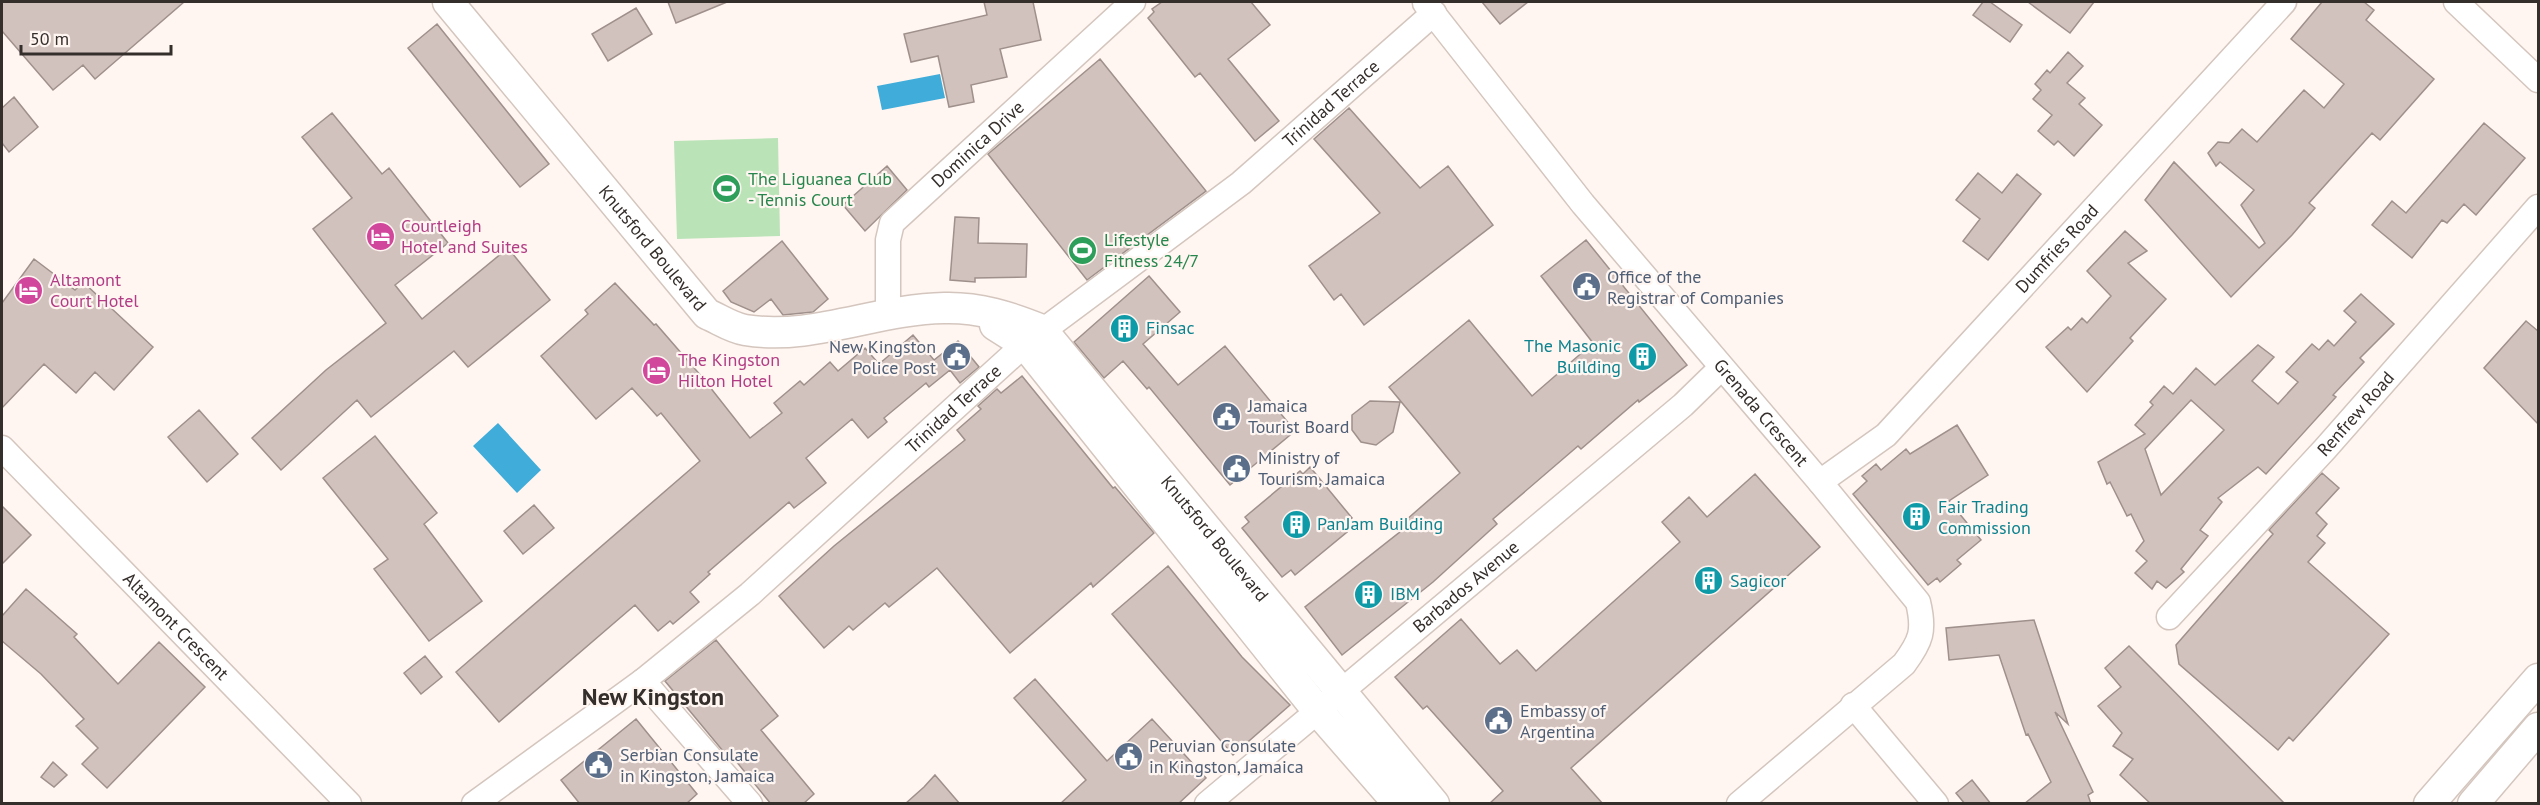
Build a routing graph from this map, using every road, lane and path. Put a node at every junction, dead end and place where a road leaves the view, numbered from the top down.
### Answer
1 (448, 2) edge
2 (1132, 2) edge
3 (2284, 2) edge
4 (2456, 2) edge
5 (1429, 8) edge
6 (2538, 80) edge
7 (2538, 207) edge
8 (888, 314) junction
9 (1033, 337) junction
10 (1722, 368) junction
11 (2, 448) edge
12 (1821, 482) junction
13 (2169, 617) dead end
14 (2538, 679) edge
15 (643, 681) junction
16 (1329, 702) junction
17 (1853, 705) junction
18 (2538, 728) edge
19 (349, 804) edge
20 (474, 804) edge
21 (750, 804) edge
22 (1207, 804) edge
23 (1400, 804) edge
24 (1434, 804) edge
25 (1739, 804) edge
26 (1936, 804) edge
27 (2429, 804) edge
28 (2473, 804) edge

1 - 8 main road, Knutsford Boulevard
2 - 8 street, Dominica Drive
3 - 12 street, Dumfries Road
4 - 6 street
5 - 9 street, Trinidad Terrace
5 - 10 street, Grenada Crescent
7 - 13 street, Renfrew Road
8 - 9 main road, Knutsford Boulevard
9 - 15 street, Trinidad Terrace
9 - 16 main road, Knutsford Boulevard
10 - 12 street, Grenada Crescent
10 - 16 street, Barbados Avenue
11 - 19 street, Altamont Crescent
12 - 17 street, Grenada Crescent
14 - 27 main road
15 - 20 street, Trinidad Terrace
15 - 21 street
16 - 22 street, Barbados Avenue
16 - 23 main road, Knutsford Boulevard
16 - 24 main road, Knutsford Boulevard
17 - 25 street, Grenada Crescent
17 - 26 street
18 - 28 main road

